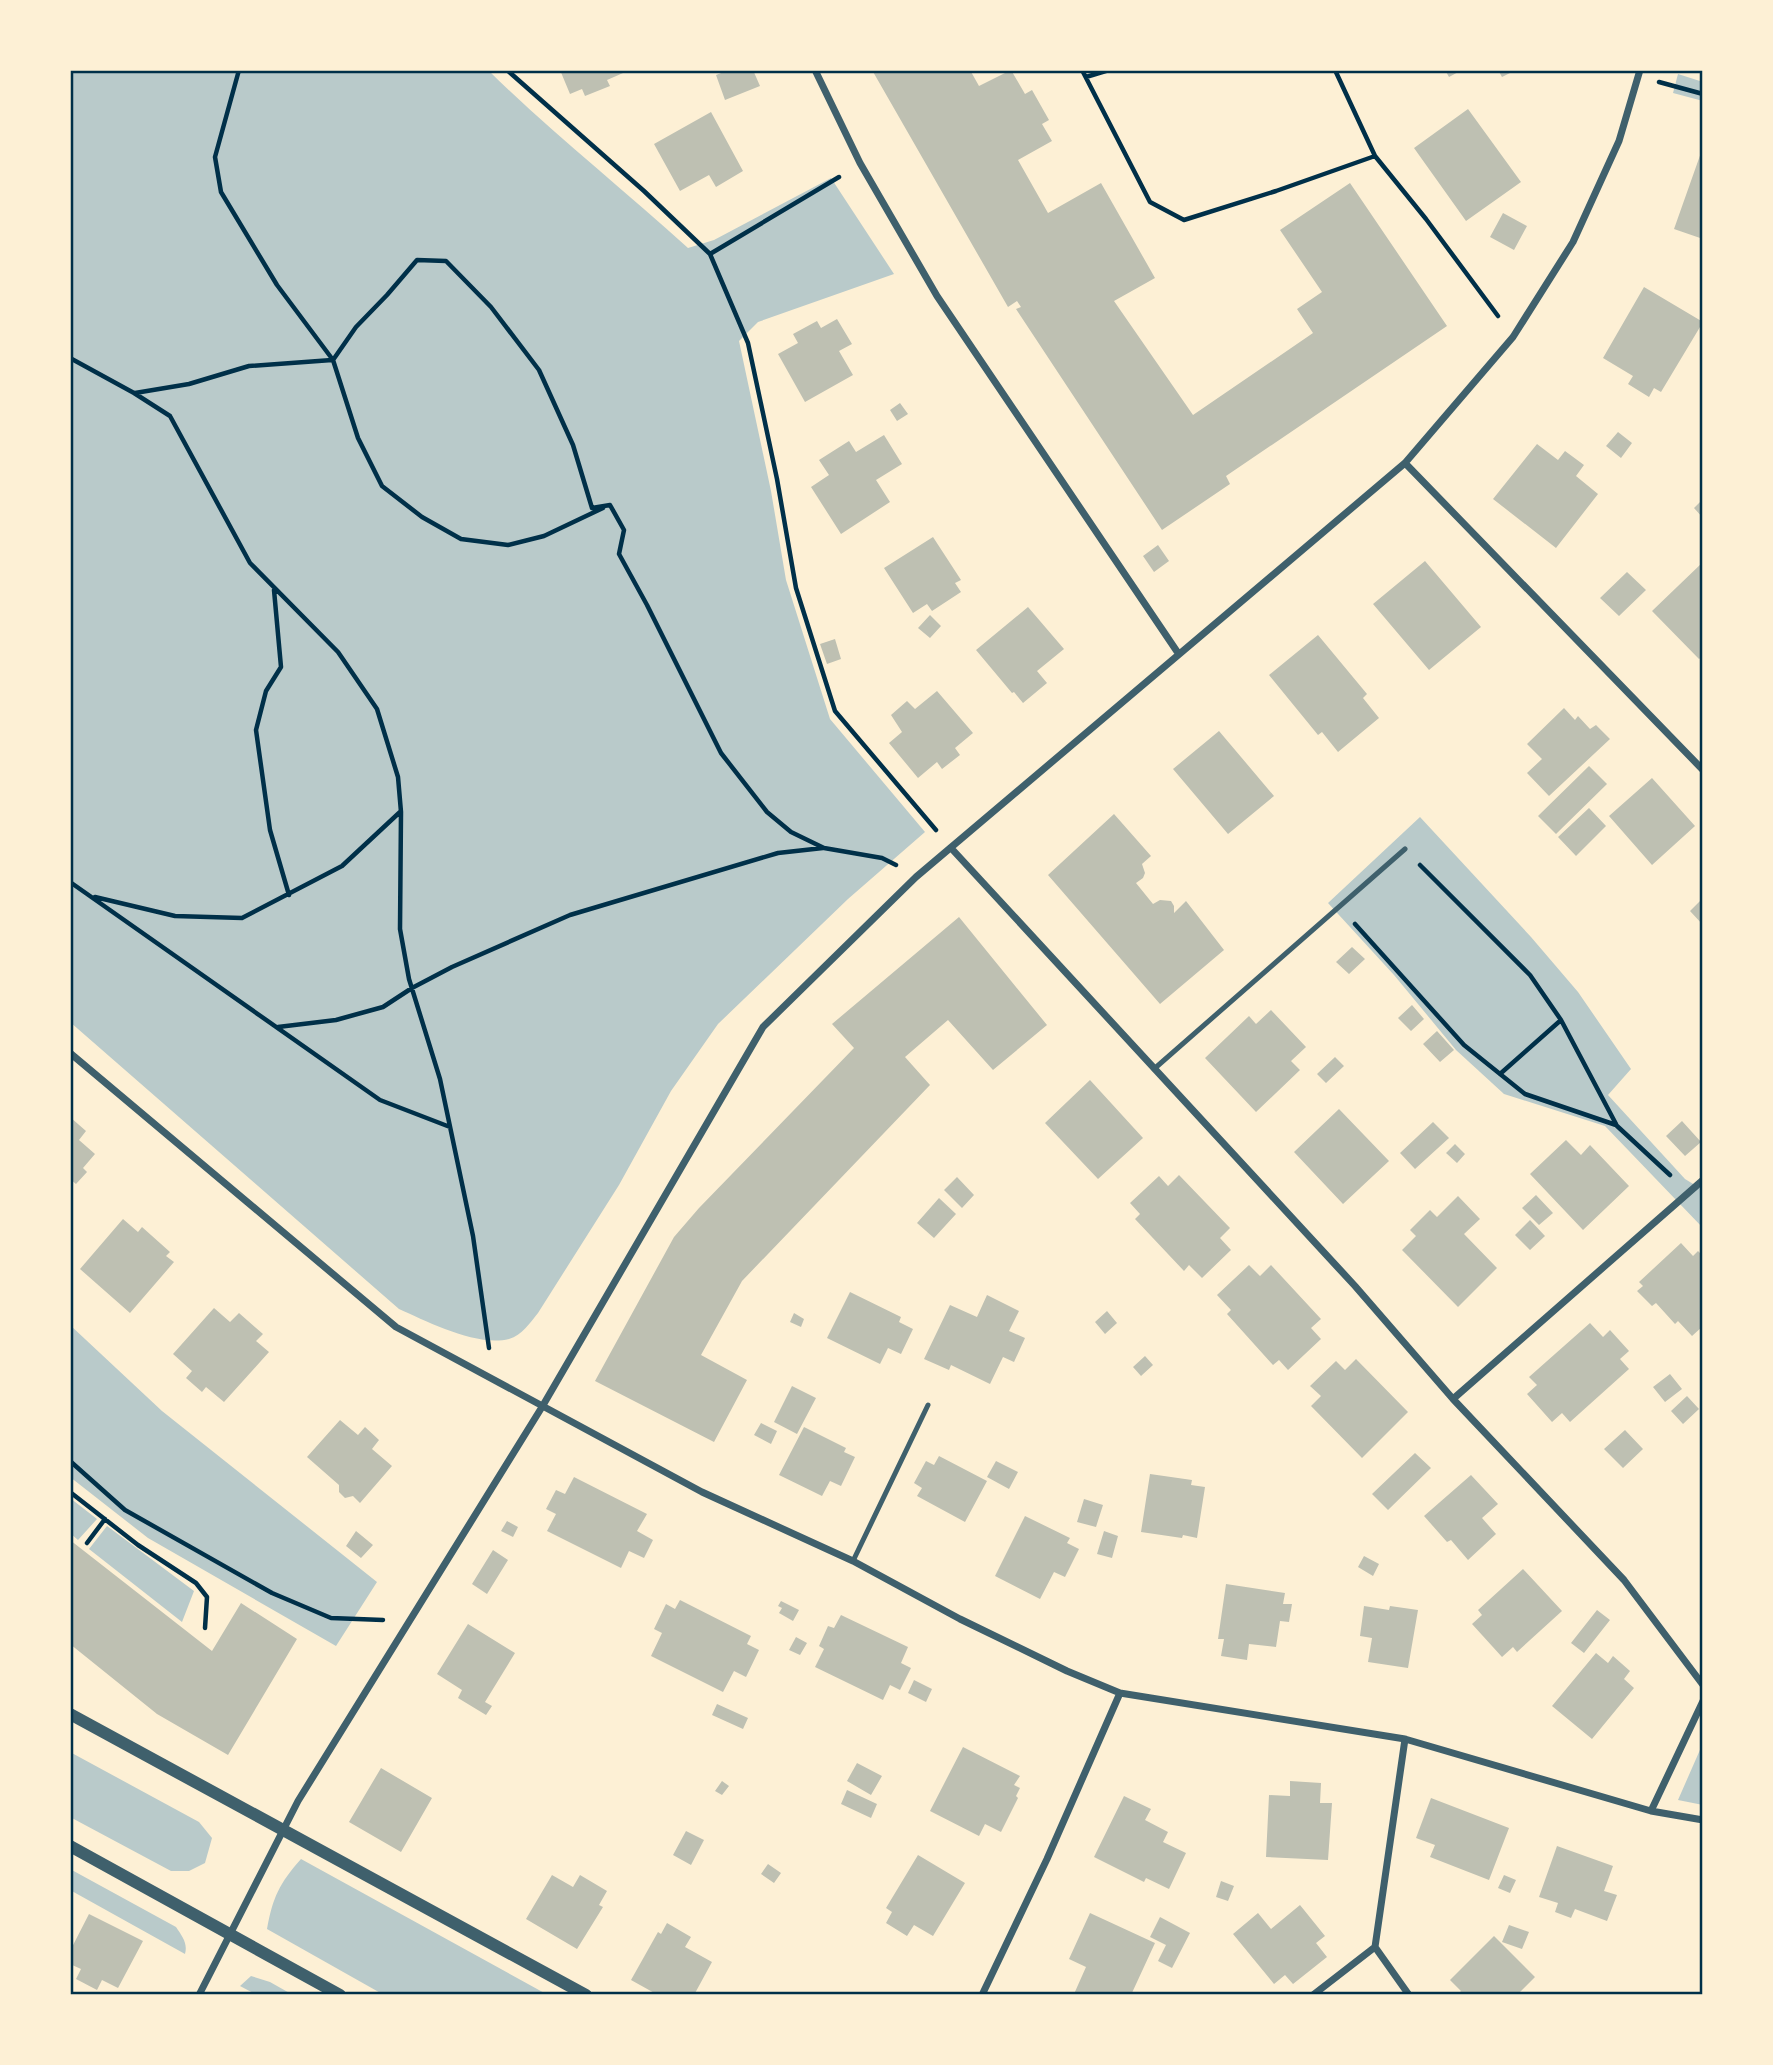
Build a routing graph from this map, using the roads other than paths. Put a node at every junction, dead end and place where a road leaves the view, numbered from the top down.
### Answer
1 (815, 70) edge
2 (1639, 73) edge
3 (1405, 463) junction
4 (1178, 653) junction
5 (1703, 756) edge
6 (1696, 762) junction
7 (1703, 771) edge
8 (951, 848) junction
9 (1405, 849) road end
10 (70, 1053) edge
11 (1154, 1069) junction
12 (1703, 1180) edge
13 (1453, 1399) junction
14 (928, 1405) dead end
15 (542, 1407) junction
16 (853, 1561) junction
17 (1703, 1685) edge
18 (1120, 1693) junction
19 (1703, 1701) edge
20 (70, 1714) edge
21 (1405, 1739) junction
22 (1651, 1811) junction
23 (1703, 1820) edge
24 (284, 1832) junction
25 (70, 1846) edge
26 (232, 1934) junction
27 (1376, 1947) junction
28 (199, 1995) edge
29 (340, 1995) edge
30 (586, 1995) edge
31 (982, 1995) edge
32 (1313, 1995) edge
33 (1409, 1995) edge

1 - 4 street
2 - 3 street
3 - 4 street
3 - 6 street
4 - 8 street
5 - 6 street
6 - 7 street
8 - 11 street
8 - 15 street
9 - 11 lane
10 - 15 street
11 - 13 street
12 - 13 street
13 - 17 street
14 - 16 lane
15 - 16 street
15 - 24 street
16 - 18 street
18 - 21 street
18 - 31 street
19 - 22 street
20 - 24 street
21 - 22 street
21 - 27 street
22 - 23 street
24 - 26 street
24 - 30 street
25 - 26 street
26 - 28 street
26 - 29 street
27 - 32 street
27 - 33 street

